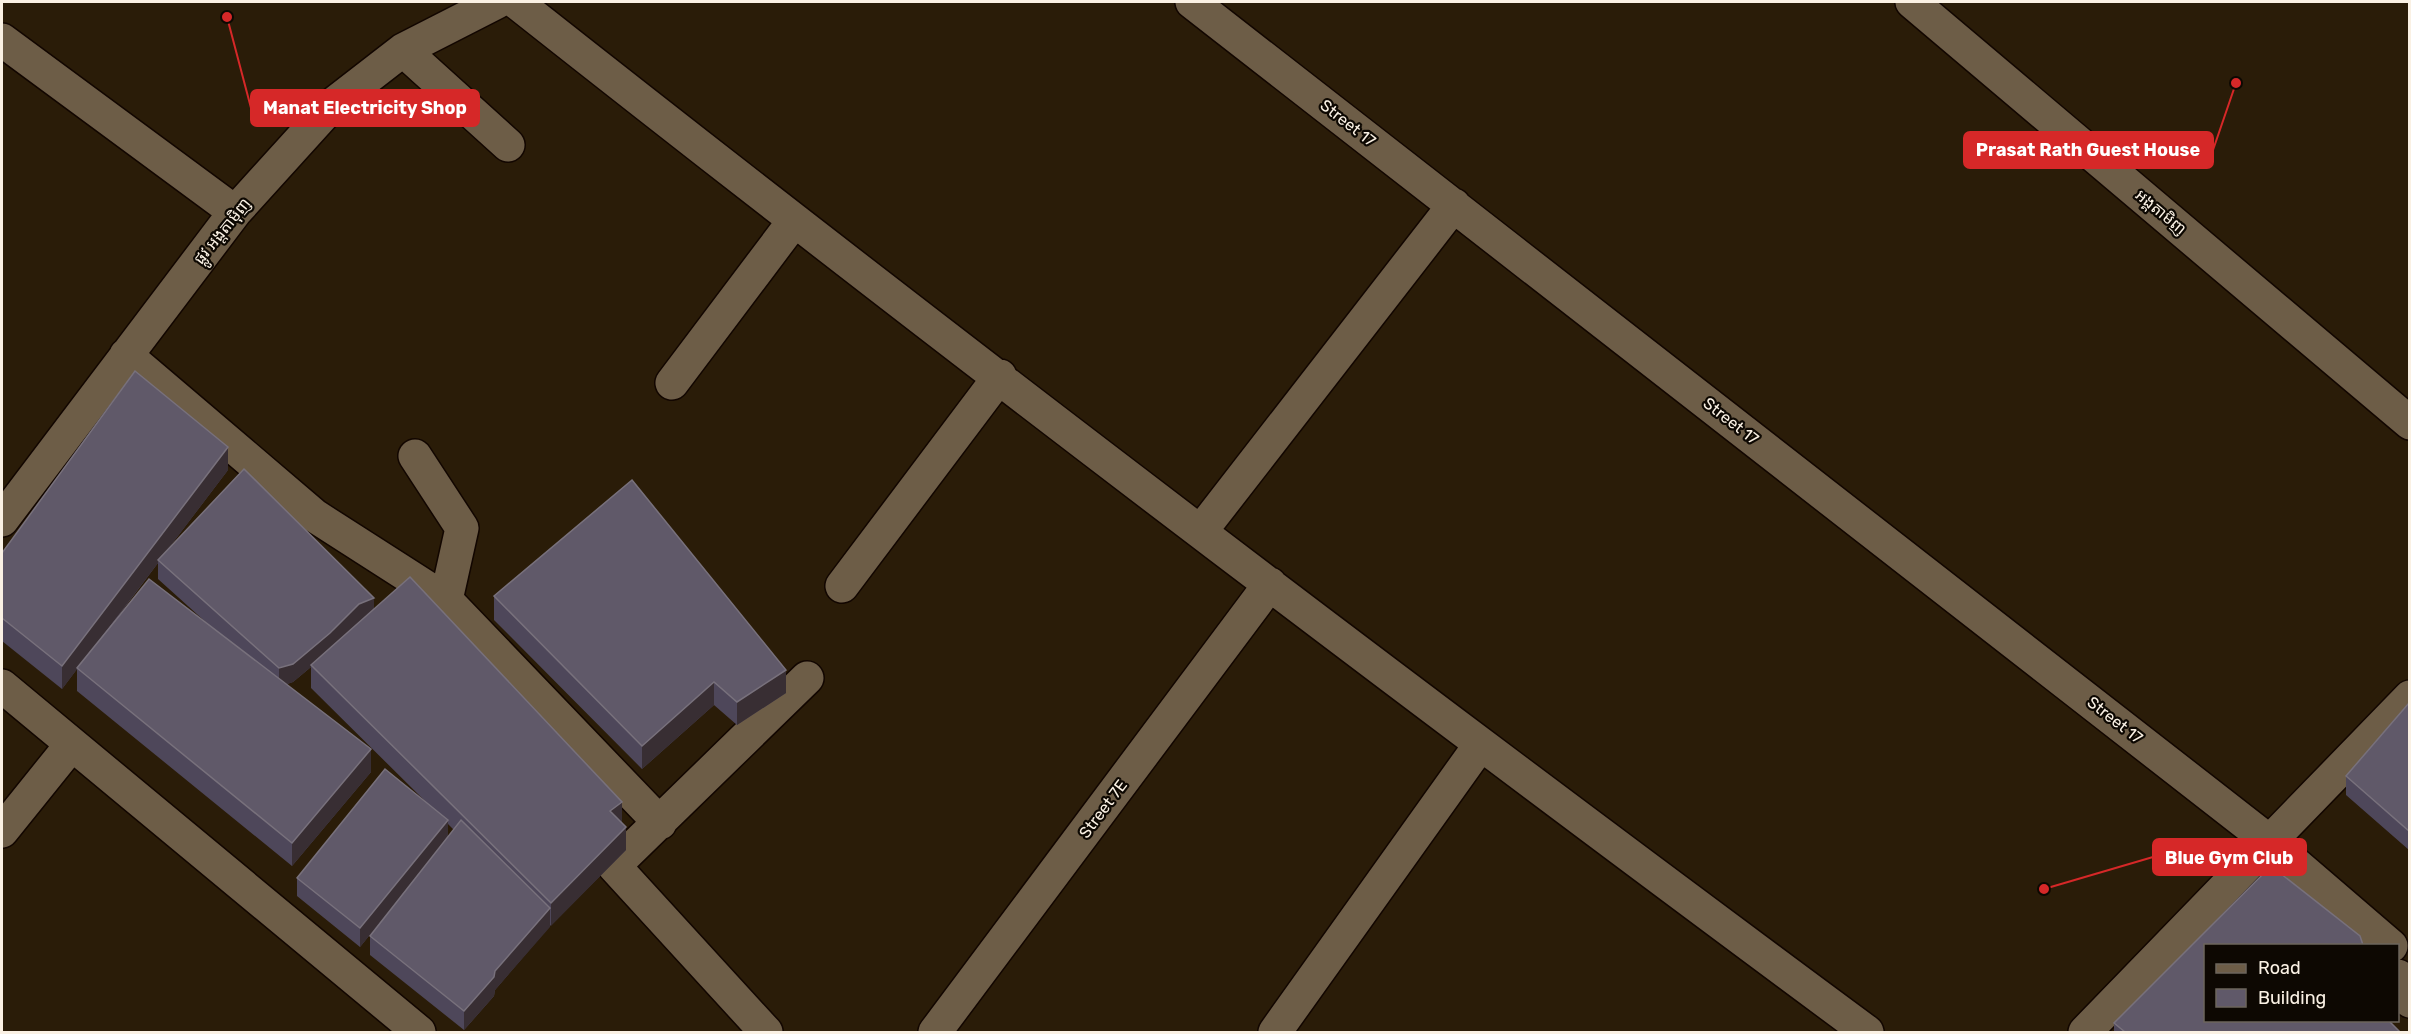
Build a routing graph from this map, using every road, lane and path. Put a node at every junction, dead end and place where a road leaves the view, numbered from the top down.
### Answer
1 (497, 2) edge
2 (516, 2) edge
3 (1192, 2) edge
4 (1912, 2) edge
5 (2, 40) edge
6 (403, 50) junction
7 (508, 145) dead end
8 (1454, 205) junction
9 (235, 212) junction
10 (794, 221) junction
11 (126, 355) junction
12 (1000, 376) junction
13 (672, 383) dead end
14 (2409, 423) edge
15 (415, 456) dead end
16 (2, 520) edge
17 (1201, 531) junction
18 (1270, 584) junction
19 (842, 586) dead end
20 (446, 600) junction
21 (807, 678) dead end
22 (2, 686) edge
23 (2409, 697) edge
24 (72, 744) junction
25 (1480, 745) junction
26 (660, 823) junction
27 (2, 831) edge
28 (2270, 842) junction
29 (2390, 944) edge
30 (2399, 985) edge
31 (2409, 1001) edge
32 (419, 1032) edge
33 (766, 1032) edge
34 (935, 1032) edge
35 (1275, 1032) edge
36 (1867, 1032) edge
37 (2085, 1032) edge

1 - 6 street, ផ្លូវ អង្តតាម៉ិញ
2 - 10 street
3 - 8 street, Street 17
4 - 14 street, អង្គតាមិញ
5 - 9 street
6 - 7 street
6 - 9 street, ផ្លូវ អង្តតាម៉ិញ
8 - 17 street
8 - 28 street, Street 17
9 - 11 street, ផ្លូវ អង្តតាម៉ិញ
10 - 12 street
10 - 13 street
11 - 16 street, ផ្លូវ អង្តតាម៉ិញ
11 - 20 street
12 - 17 street
12 - 19 street
15 - 20 street
17 - 18 street
18 - 25 street
18 - 34 street, Street 7E
20 - 26 street
21 - 26 street
22 - 24 street
23 - 28 street
24 - 27 street
24 - 32 street
25 - 35 street
25 - 36 street
26 - 33 street
28 - 29 street, Street 17
28 - 37 street
30 - 31 street

